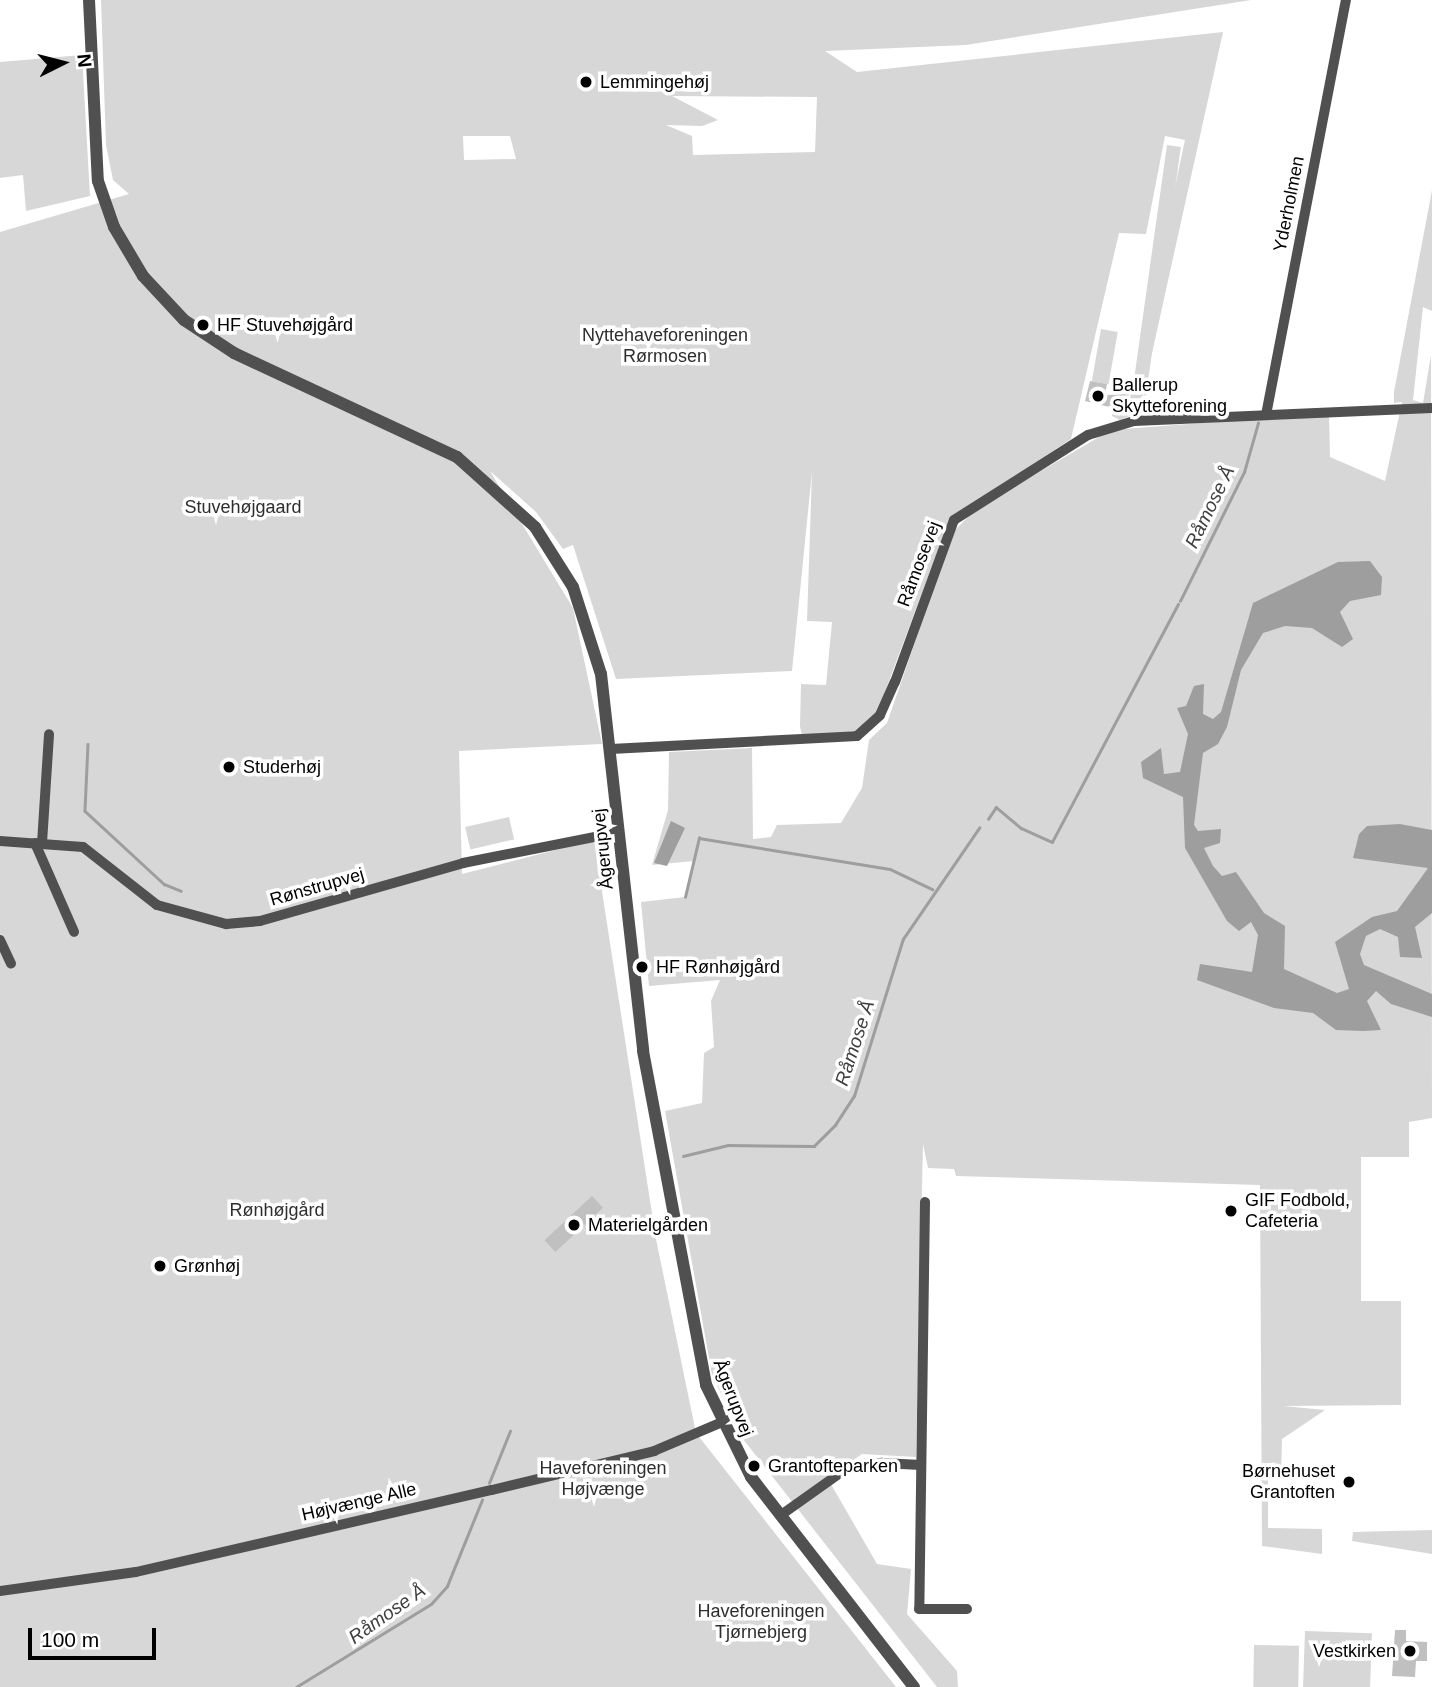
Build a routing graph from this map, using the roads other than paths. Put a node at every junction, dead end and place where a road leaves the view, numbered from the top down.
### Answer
1 (89, 0) edge
2 (1346, 0) edge
3 (1432, 408) edge
4 (1266, 415) junction
5 (49, 734) dead end
6 (611, 749) junction
7 (620, 832) junction
8 (0, 841) edge
9 (39, 843) junction
10 (74, 932) dead end
11 (0, 940) edge
12 (11, 964) dead end
13 (925, 1202) dead end
14 (720, 1423) junction
15 (921, 1465) junction
16 (781, 1515) junction
17 (0, 1591) edge
18 (967, 1609) dead end
19 (915, 1687) edge

1 - 6 street, Ågerupvej
2 - 4 street, Yderholmen
3 - 4 street, Råmosevej
4 - 6 street, Råmosevej
5 - 9 street
6 - 7 street, Ågerupvej
7 - 9 street, Rønstrupvej
7 - 14 street, Ågerupvej
8 - 9 street, Rønstrupvej
9 - 10 street
11 - 12 street
13 - 15 street
14 - 16 street, Ågerupvej
14 - 17 street, Højvænge Alle
15 - 16 street
15 - 18 street
16 - 19 street, Ågerupvej

